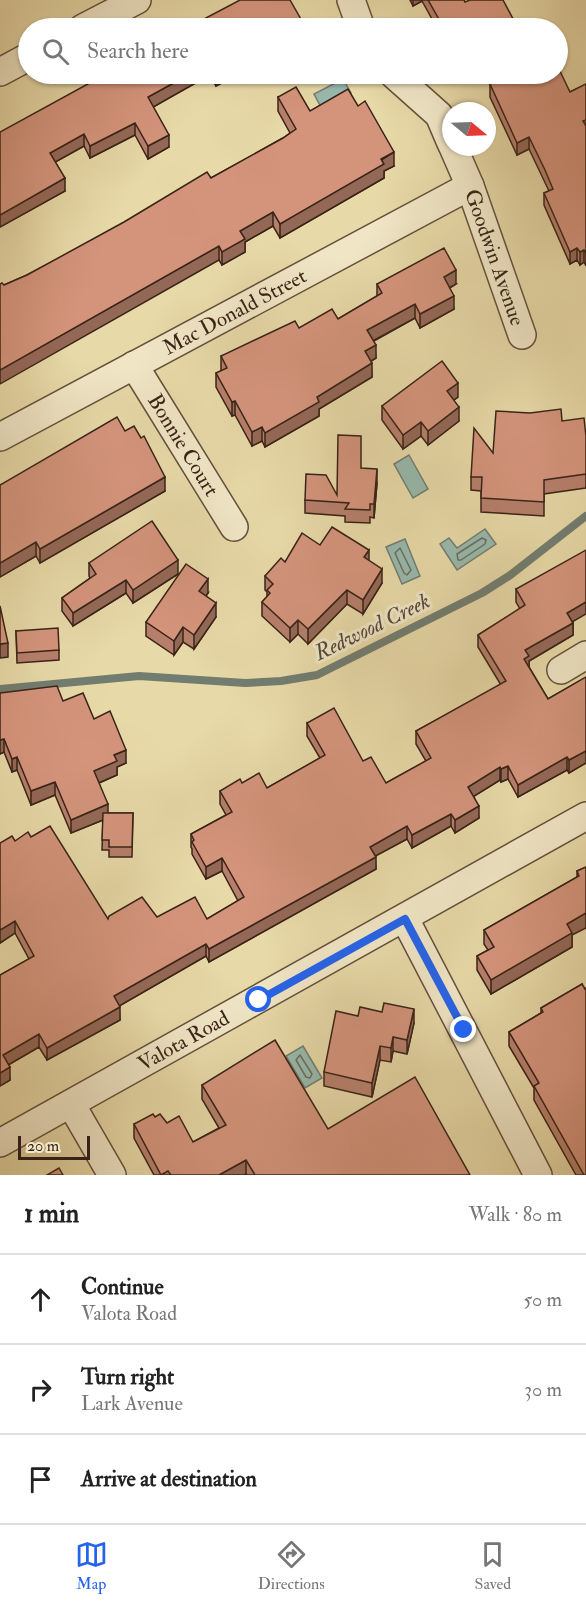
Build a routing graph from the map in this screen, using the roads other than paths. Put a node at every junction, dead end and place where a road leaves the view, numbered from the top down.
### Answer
1 (137, 0) edge
2 (351, 0) edge
3 (102, 18) edge
4 (357, 18) edge
5 (18, 61) edge
6 (2, 67) edge
7 (404, 84) edge
8 (442, 123) edge
9 (457, 156) edge
10 (470, 186) junction
11 (522, 335) dead end
12 (134, 365) junction
13 (0, 437) edge
14 (234, 527) dead end
15 (586, 655) edge
16 (561, 670) dead end
17 (586, 816) edge
18 (405, 919) junction
19 (71, 1104) junction
20 (0, 1143) edge
21 (112, 1175) edge
22 (538, 1175) edge

1 - 3 street
2 - 4 street
5 - 6 street
7 - 8 street, Goodwin Avenue
9 - 10 street, Goodwin Avenue
10 - 11 street, Goodwin Avenue
10 - 12 street, Mac Donald Street
12 - 13 street, Mac Donald Street
12 - 14 street, Bonnie Court
15 - 16 street
17 - 18 street, Valota Road
18 - 19 street, Valota Road
18 - 22 street
19 - 20 street, Valota Road
19 - 21 street

